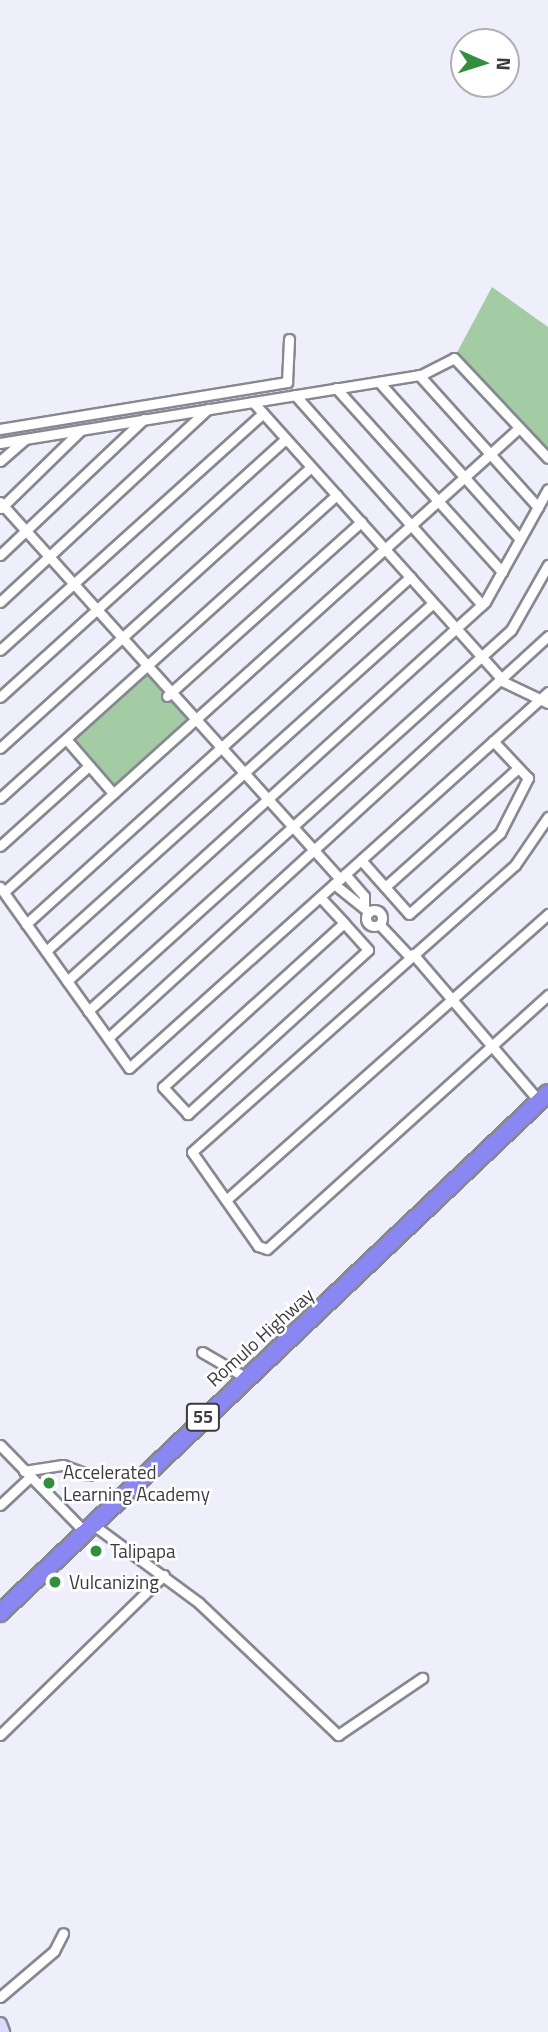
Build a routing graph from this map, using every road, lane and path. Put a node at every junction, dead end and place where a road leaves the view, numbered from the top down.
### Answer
1 (289, 339) dead end
2 (419, 375) junction
3 (379, 382) junction
4 (336, 388) junction
5 (295, 395) junction
6 (253, 402) junction
7 (208, 409) junction
8 (263, 413) junction
9 (144, 419) junction
10 (519, 428) junction
11 (0, 429) edge
12 (81, 430) junction
13 (25, 439) junction
14 (286, 439) junction
15 (0, 443) edge
16 (490, 454) junction
17 (548, 458) edge
18 (0, 461) edge
19 (311, 467) junction
20 (464, 477) junction
21 (548, 489) edge
22 (337, 495) junction
23 (438, 501) junction
24 (1, 506) edge
25 (538, 507) junction
26 (361, 522) junction
27 (411, 525) junction
28 (26, 531) junction
29 (520, 539) junction
30 (385, 549) junction
31 (0, 555) edge
32 (50, 557) junction
33 (548, 565) edge
34 (502, 572) junction
35 (410, 577) junction
36 (74, 584) junction
37 (0, 602) edge
38 (433, 603) junction
39 (482, 605) junction
40 (97, 610) junction
41 (457, 629) junction
42 (548, 636) edge
43 (122, 638) junction
44 (0, 650) edge
45 (482, 657) junction
46 (147, 666) junction
47 (505, 682) junction
48 (169, 694) junction
49 (0, 697) edge
50 (546, 698) edge
51 (196, 720) junction
52 (66, 739) junction
53 (493, 741) junction
54 (0, 748) edge
55 (221, 748) junction
56 (89, 766) junction
57 (518, 768) junction
58 (244, 773) junction
59 (113, 793) junction
60 (0, 798) edge
61 (268, 800) junction
62 (548, 817) edge
63 (292, 827) junction
64 (0, 846) edge
65 (315, 852) junction
66 (361, 860) junction
67 (340, 879) junction
68 (385, 887) junction
69 (2, 889) edge
70 (320, 897) junction
71 (366, 910) junction
72 (548, 914) edge
73 (26, 923) junction
74 (344, 923) junction
75 (46, 951) junction
76 (412, 956) junction
77 (67, 981) junction
78 (548, 995) edge
79 (452, 1000) junction
80 (88, 1011) junction
81 (108, 1038) junction
82 (493, 1047) junction
83 (544, 1097) edge
84 (226, 1200) junction
85 (202, 1352) dead end
86 (245, 1377) junction
87 (0, 1445) edge
88 (27, 1474) junction
89 (89, 1475) dead end
90 (0, 1505) edge
91 (88, 1528) junction
92 (164, 1575) junction
93 (0, 1613) edge
94 (422, 1678) dead end
95 (0, 1735) edge
96 (63, 1933) dead end
97 (0, 1997) edge
98 (0, 2024) edge
99 (3, 2032) edge

1 - 11 street
2 - 3 street
2 - 10 street
2 - 16 street
3 - 4 street
3 - 20 street
4 - 5 street
4 - 23 street
5 - 6 street
5 - 27 street
6 - 7 street
6 - 8 street
7 - 9 street
7 - 32 street
8 - 14 street
8 - 36 street
9 - 12 street
9 - 28 street
10 - 16 street
10 - 17 street
12 - 13 street
12 - 24 street
13 - 15 street
13 - 18 street
14 - 19 street
14 - 40 street
16 - 20 street
16 - 25 street
19 - 22 street
19 - 43 street
20 - 23 street
20 - 29 street
21 - 25 street
22 - 26 street
22 - 46 street
23 - 27 street
23 - 34 street
24 - 28 street
25 - 29 street
26 - 30 street
26 - 48 street
27 - 30 street
27 - 39 street
28 - 31 street
28 - 32 street
29 - 34 street
30 - 35 street
30 - 51 street
32 - 36 street
32 - 37 street
33 - 45 street
34 - 39 street
35 - 38 street
35 - 55 street
36 - 40 street
36 - 44 street
38 - 41 street
38 - 58 street
39 - 41 street
40 - 43 street
40 - 49 street
41 - 45 street
41 - 61 street
42 - 47 street
43 - 46 street
43 - 54 street
45 - 47 street
45 - 63 street
46 - 48 street
46 - 52 street
47 - 50 street
47 - 65 street
48 - 51 street
50 - 53 street
51 - 55 street
51 - 59 street
52 - 56 street
52 - 60 street
53 - 57 street
53 - 66 street
55 - 58 street
55 - 73 street
56 - 59 street
56 - 64 street
57 - 68 street
57 - 68 street
58 - 61 street
58 - 75 street
59 - 69 street
61 - 63 street
61 - 77 street
62 - 76 street
63 - 65 street
63 - 80 street
65 - 67 street
65 - 81 street
66 - 67 street
66 - 68 street
67 - 70 street
67 - 71 street
67 - 71 street
69 - 73 street
70 - 74 street
70 - 81 street
71 - 76 street
72 - 79 street
73 - 75 street
74 - 74 street
75 - 77 street
76 - 79 street
76 - 84 street
77 - 80 street
78 - 82 street
79 - 82 street
79 - 84 street
80 - 81 street
82 - 83 street
82 - 84 street
83 - 86 highway, Romulo Highway / 55
85 - 86 street
86 - 91 highway, Romulo Highway / 55
87 - 88 street
88 - 89 street
88 - 90 street
88 - 91 street
91 - 92 street
91 - 93 highway, Romulo Highway / 55
92 - 94 street
92 - 95 street
96 - 97 street
98 - 99 main road

